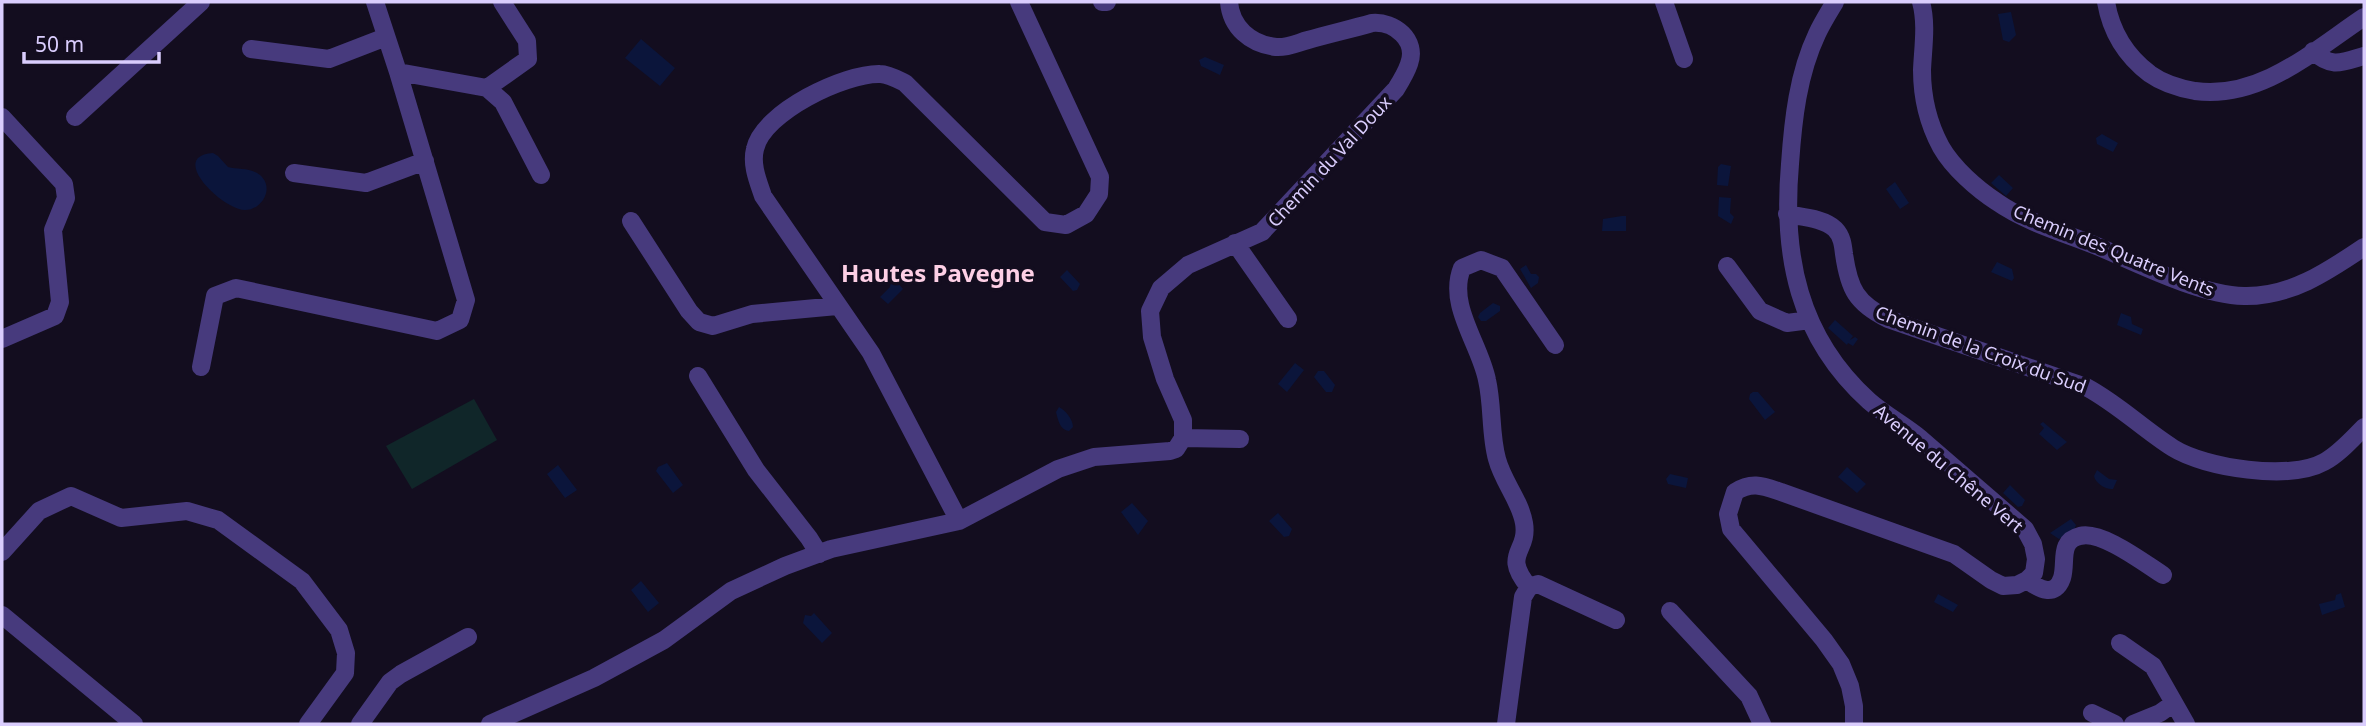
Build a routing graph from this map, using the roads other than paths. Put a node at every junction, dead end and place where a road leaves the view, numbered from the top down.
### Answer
1 (201, 2) edge
2 (375, 2) edge
3 (502, 2) edge
4 (1020, 2) edge
5 (1229, 2) edge
6 (1664, 2) edge
7 (1835, 2) edge
8 (1921, 2) edge
9 (2106, 2) edge
10 (2364, 18) edge
11 (386, 37) junction
12 (251, 49) dead end
13 (2313, 51) junction
14 (2364, 56) edge
15 (1684, 59) dead end
16 (398, 72) junction
17 (487, 88) junction
18 (2, 117) edge
19 (75, 117) dead end
20 (425, 162) junction
21 (294, 173) dead end
22 (541, 175) dead end
23 (1787, 214) junction
24 (631, 221) dead end
25 (1235, 243) junction
26 (2364, 247) edge
27 (1727, 266) dead end
28 (837, 306) junction
29 (1288, 318) dead end
30 (1810, 320) junction
31 (2, 339) edge
32 (1555, 345) dead end
33 (201, 367) dead end
34 (698, 376) dead end
35 (2364, 428) edge
36 (1183, 438) junction
37 (1240, 439) dead end
38 (959, 521) junction
39 (2, 552) edge
40 (819, 554) junction
41 (2163, 575) dead end
42 (2027, 580) junction
43 (1530, 587) junction
44 (1670, 611) dead end
45 (2, 615) edge
46 (1616, 620) dead end
47 (468, 637) dead end
48 (2120, 643) dead end
49 (2174, 703) junction
50 (2092, 713) dead end
51 (134, 724) edge
52 (308, 724) edge
53 (360, 724) edge
54 (490, 724) edge
55 (1506, 724) edge
56 (1762, 724) edge
57 (1854, 724) edge
58 (2115, 724) edge
59 (2133, 724) edge
60 (2186, 724) edge

1 - 19 street
2 - 11 street
3 - 17 street
4 - 28 street
5 - 25 street, Chemin du Val Doux
6 - 15 street
7 - 23 street, Avenue du Chêne Vert
8 - 26 street, Chemin des Quatre Vents
9 - 13 street
10 - 13 street
11 - 12 street
11 - 16 street
13 - 14 street
16 - 17 street
16 - 20 street
17 - 22 street
18 - 31 street
20 - 21 street
20 - 33 street
23 - 30 street, Avenue du Chêne Vert
23 - 35 street, Chemin de la Croix du Sud
24 - 28 street
25 - 29 street
25 - 36 street, Chemin du Val Doux
27 - 30 street
28 - 38 street
30 - 42 street, Avenue du Chêne Vert
32 - 43 street
34 - 40 street
36 - 37 street
36 - 38 street
38 - 40 street
39 - 52 street
40 - 54 street
41 - 42 street
42 - 57 street
43 - 46 street
43 - 55 street
44 - 56 street
45 - 51 street
47 - 53 street
48 - 49 street
49 - 59 street
49 - 60 street
50 - 58 street

